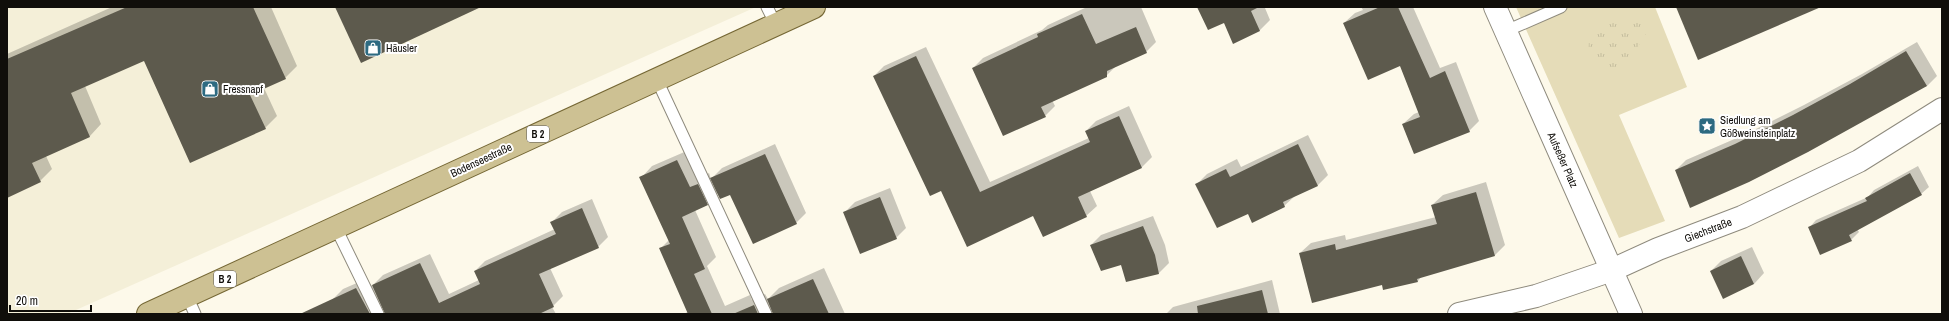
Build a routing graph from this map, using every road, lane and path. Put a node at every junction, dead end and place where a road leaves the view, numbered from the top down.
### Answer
1 (814, 7) edge
2 (1495, 7) edge
3 (1561, 7) edge
4 (772, 16) edge
5 (1506, 31) junction
6 (657, 80) junction
7 (1942, 109) edge
8 (336, 228) junction
9 (1612, 270) junction
10 (191, 305) edge
11 (148, 314) edge
12 (378, 314) edge
13 (766, 314) edge
14 (1459, 314) edge
15 (1631, 314) edge

1 - 4 main road, Bodenseestraße / B 2
2 - 5 street, Aufseßer Platz
3 - 5 lane
4 - 6 main road, Bodenseestraße / B 2
5 - 9 street, Aufseßer Platz
6 - 8 main road, Bodenseestraße / B 2
6 - 13 lane
7 - 9 street, Giechstraße
8 - 10 main road, Bodenseestraße / B 2
8 - 12 lane
9 - 14 street, Giechstraße
9 - 15 street, Aufseßer Platz
10 - 11 main road, Bodenseestraße / B 2

